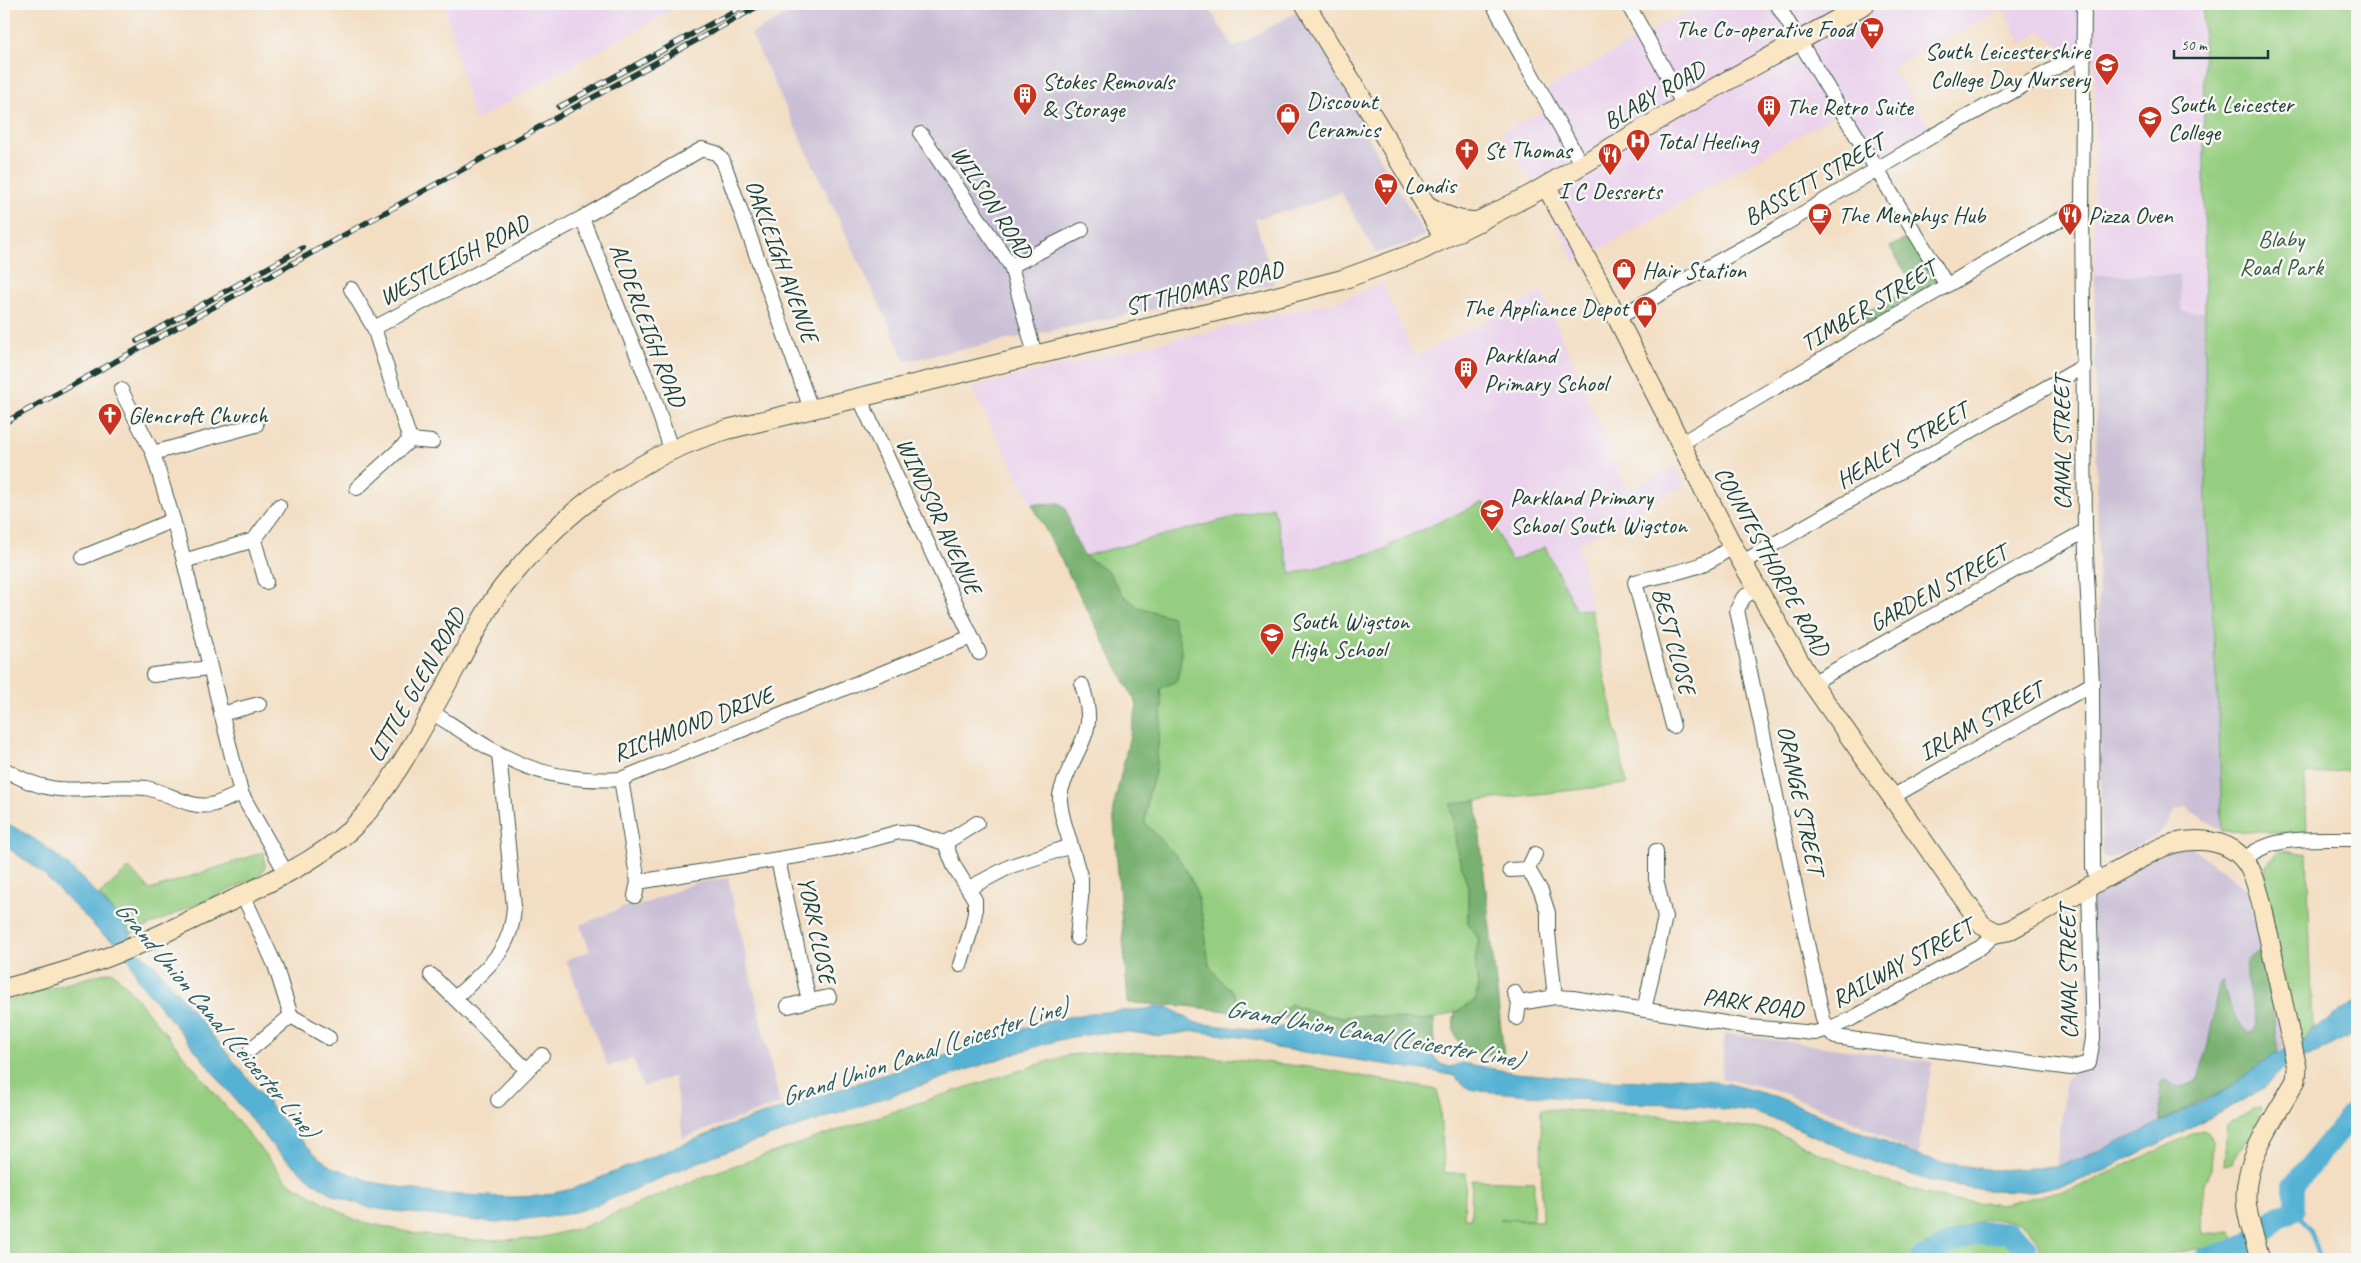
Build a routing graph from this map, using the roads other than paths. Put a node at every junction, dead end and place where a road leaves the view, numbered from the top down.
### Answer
1 (1305, 4) edge
2 (1493, 4) edge
3 (1628, 4) edge
4 (1777, 4) edge
5 (1865, 4) edge
6 (2084, 4) edge
7 (1798, 40) junction
8 (2084, 52) junction
9 (1684, 105) junction
10 (920, 134) dead end
11 (693, 154) joint
12 (1582, 166) junction
13 (1877, 171) junction
14 (1546, 186) junction
15 (1426, 205) junction
16 (2082, 208) junction
17 (582, 218) junction
18 (1482, 221) junction
19 (1082, 230) dead end
20 (1444, 239) junction
21 (1011, 266) junction
22 (1946, 284) junction
23 (351, 289) dead end
24 (1617, 318) junction
25 (374, 328) junction
26 (1035, 355) junction
27 (2084, 366) junction
28 (121, 390) dead end
29 (859, 397) junction
30 (811, 409) junction
31 (256, 425) dead end
32 (410, 440) junction
33 (432, 442) dead end
34 (1680, 444) junction
35 (671, 449) junction
36 (152, 453) junction
37 (357, 488) dead end
38 (279, 506) dead end
39 (173, 520) junction
40 (2085, 531) junction
41 (254, 540) junction
42 (1732, 545) junction
43 (83, 556) dead end
44 (184, 561) junction
45 (1742, 562) junction
46 (266, 582) dead end
47 (1756, 588) junction
48 (971, 637) junction
49 (978, 653) dead end
50 (209, 668) junction
51 (153, 675) dead end
52 (1812, 684) junction
53 (2092, 684) junction
54 (1082, 685) dead end
55 (259, 704) dead end
56 (433, 713) junction
57 (221, 714) junction
58 (1673, 726) dead end
59 (499, 754) junction
60 (4, 769) edge
61 (622, 779) junction
62 (241, 793) junction
63 (1892, 797) junction
64 (976, 823) dead end
65 (2357, 839) edge
66 (945, 843) junction
67 (1072, 846) junction
68 (1656, 851) dead end
69 (1535, 854) dead end
70 (778, 860) junction
71 (2244, 860) junction
72 (1528, 869) junction
73 (1510, 870) dead end
74 (286, 873) junction
75 (638, 882) junction
76 (2094, 884) junction
77 (969, 888) junction
78 (243, 895) junction
79 (635, 896) dead end
80 (1997, 933) junction
81 (1077, 938) dead end
82 (960, 965) dead end
83 (431, 975) dead end
84 (4, 989) edge
85 (829, 997) dead end
86 (1555, 997) junction
87 (455, 998) junction
88 (809, 1001) junction
89 (788, 1006) dead end
90 (1644, 1010) junction
91 (291, 1016) junction
92 (1517, 1018) dead end
93 (1828, 1029) junction
94 (329, 1038) dead end
95 (251, 1049) dead end
96 (542, 1055) dead end
97 (2091, 1056) joint
98 (527, 1070) junction
99 (498, 1100) dead end
100 (2260, 1257) edge

1 - 15 main road
2 - 12 street
3 - 9 street
4 - 7 street
5 - 7 main road, BLABY ROAD
6 - 8 street, CANAL STREET
7 - 9 main road, BLABY ROAD
7 - 13 street
8 - 13 street, BASSETT STREET
8 - 16 street, CANAL STREET
9 - 12 main road, BLABY ROAD
10 - 21 street, WILSON ROAD
11 - 17 street, WESTLEIGH ROAD
11 - 30 street, OAKLEIGH AVENUE
12 - 14 main road, BLABY ROAD
13 - 22 street
13 - 24 street, BASSETT STREET
14 - 18 main road, ST THOMAS ROAD
14 - 24 main road, COUNTESTHORPE ROAD
15 - 18 main road
15 - 20 main road
16 - 22 street, TIMBER STREET
16 - 27 street, CANAL STREET
17 - 25 street, WESTLEIGH ROAD
17 - 35 street, ALDERLEIGH ROAD
18 - 20 main road, ST THOMAS ROAD
19 - 21 street
20 - 26 main road, ST THOMAS ROAD
21 - 26 street, WILSON ROAD
22 - 34 street, TIMBER STREET
23 - 25 street
24 - 34 main road, COUNTESTHORPE ROAD
25 - 32 street, WESTLEIGH ROAD
26 - 29 main road, ST THOMAS ROAD
27 - 40 street, CANAL STREET
27 - 45 street, HEALEY STREET
28 - 36 street
29 - 30 main road, LITTLE GLEN ROAD
29 - 48 street, WINDSOR AVENUE
30 - 35 main road, LITTLE GLEN ROAD
31 - 36 street
32 - 33 street
32 - 37 street
34 - 42 main road, COUNTESTHORPE ROAD
35 - 56 main road, LITTLE GLEN ROAD
36 - 39 street
38 - 41 street
39 - 43 street
39 - 44 street
40 - 52 street, GARDEN STREET
40 - 53 street, CANAL STREET
41 - 44 street
41 - 46 street
42 - 45 main road, COUNTESTHORPE ROAD
42 - 58 street, BEST CLOSE
44 - 50 street
45 - 47 main road, COUNTESTHORPE ROAD
47 - 52 main road, COUNTESTHORPE ROAD
47 - 93 street, ORANGE STREET
48 - 49 street, WINDSOR AVENUE
48 - 61 street, RICHMOND DRIVE
50 - 51 street
50 - 57 street
52 - 63 main road, COUNTESTHORPE ROAD
53 - 63 street, IRLAM STREET
53 - 76 street, CANAL STREET
54 - 67 street
55 - 57 street
56 - 59 street, RICHMOND DRIVE
56 - 74 main road, LITTLE GLEN ROAD
57 - 62 street
59 - 61 street, RICHMOND DRIVE
59 - 87 street
60 - 62 street
61 - 75 street
62 - 74 street
63 - 80 main road, COUNTESTHORPE ROAD
64 - 66 street
65 - 71 street
66 - 70 street
66 - 77 street
67 - 77 street
67 - 81 street
68 - 90 street
69 - 72 street
70 - 75 street, YORK CLOSE
70 - 88 street, YORK CLOSE
71 - 76 main road
71 - 100 main road
72 - 73 street
72 - 86 street
74 - 78 main road, LITTLE GLEN ROAD
75 - 79 street
76 - 80 main road
76 - 97 street, CANAL STREET
77 - 82 street
78 - 84 main road, LITTLE GLEN ROAD
78 - 91 street
80 - 93 street, RAILWAY STREET
83 - 87 street
85 - 88 street, YORK CLOSE
86 - 90 street, PARK ROAD
86 - 92 street, PARK ROAD
87 - 98 street
88 - 89 street, YORK CLOSE
90 - 93 street, PARK ROAD
91 - 94 street
91 - 95 street
93 - 97 street, PARK ROAD
96 - 98 street
98 - 99 street

